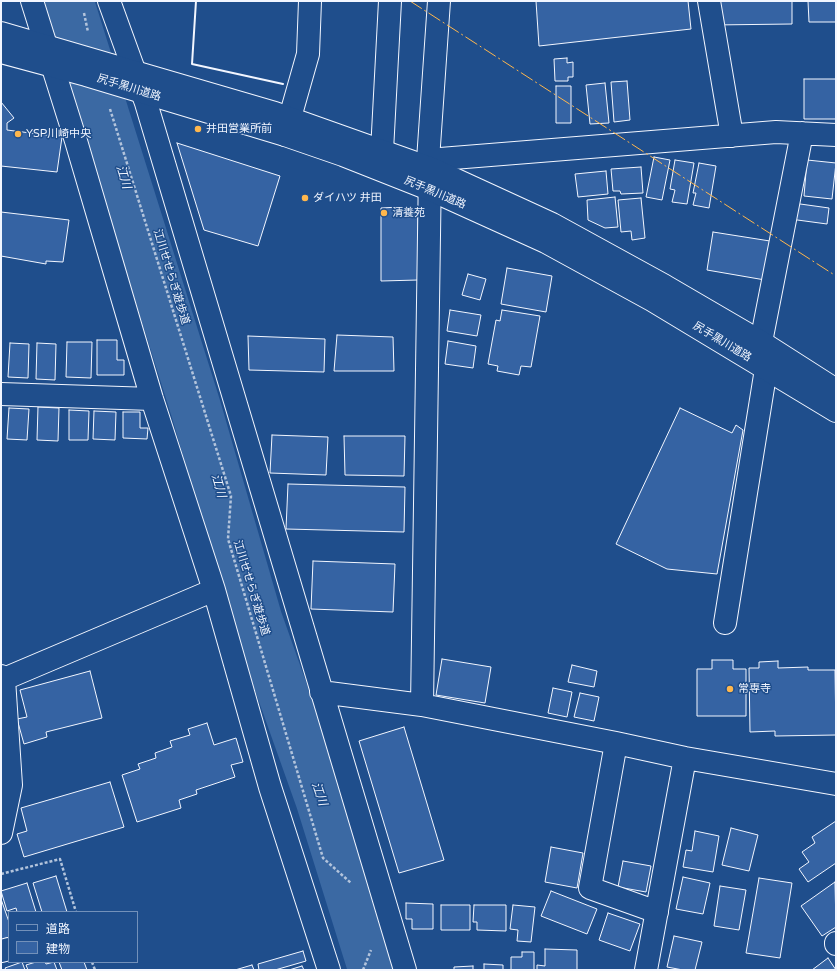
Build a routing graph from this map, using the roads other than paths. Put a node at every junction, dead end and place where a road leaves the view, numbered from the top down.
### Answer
1 (32, 1) edge
2 (108, 1) edge
3 (310, 1) edge
4 (390, 1) edge
5 (439, 1) edge
6 (709, 1) edge
7 (1, 33) edge
8 (1, 52) edge
9 (50, 56) junction
10 (139, 83) junction
11 (288, 127) junction
12 (802, 132) junction
13 (836, 135) edge
14 (732, 136) junction
15 (380, 160) junction
16 (429, 172) junction
17 (761, 342) junction
18 (766, 369) junction
19 (836, 390) edge
20 (1, 394) edge
21 (152, 399) junction
22 (836, 411) edge
23 (214, 590) junction
24 (725, 623) dead end
25 (2, 678) edge
26 (321, 692) junction
27 (422, 706) junction
28 (616, 742) junction
29 (685, 758) junction
30 (836, 784) edge
31 (1, 833) edge
32 (657, 912) junction
33 (329, 970) edge
34 (405, 970) edge
35 (646, 970) edge

1 - 9 street
2 - 10 street
3 - 11 street
4 - 15 street
5 - 16 street
6 - 14 street
7 - 9 street, 尻手黒川道路
8 - 9 street, 尻手黒川道路
9 - 10 street, 尻手黒川道路
9 - 21 street
10 - 11 street, 尻手黒川道路
10 - 26 street
11 - 15 street, 尻手黒川道路
12 - 13 street
12 - 14 street
12 - 17 street
14 - 16 street
15 - 16 street, 尻手黒川道路
16 - 17 street, 尻手黒川道路
16 - 18 street, 尻手黒川道路
16 - 27 street
17 - 19 street, 尻手黒川道路
18 - 22 street, 尻手黒川道路
18 - 24 street
20 - 21 street
21 - 23 street
23 - 25 street
23 - 33 street
25 - 31 street
26 - 27 street
26 - 34 street
27 - 28 street
28 - 29 street
28 - 32 street
29 - 30 street
29 - 32 street
32 - 35 street

